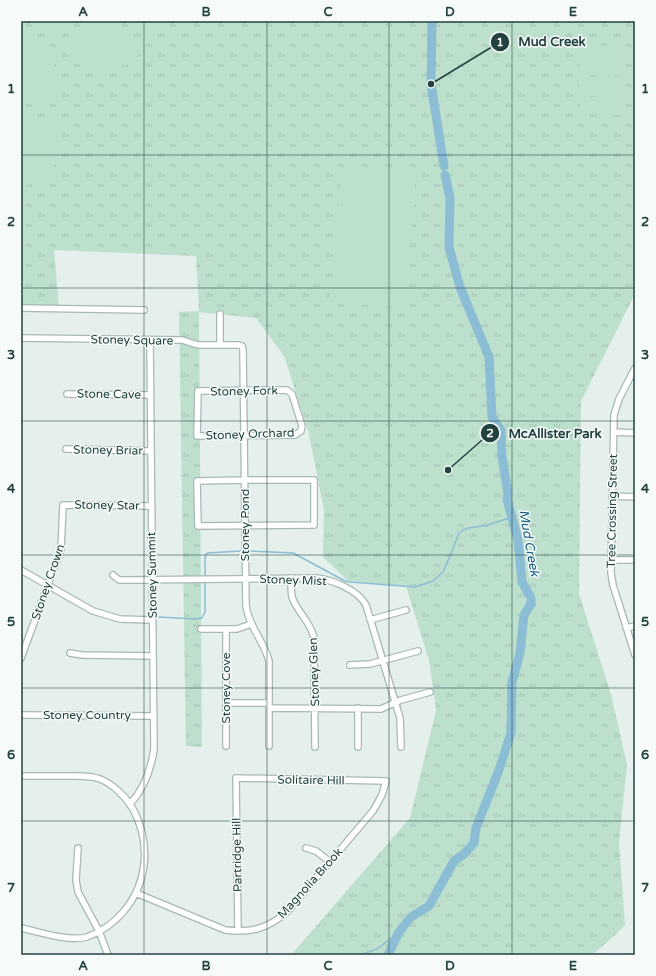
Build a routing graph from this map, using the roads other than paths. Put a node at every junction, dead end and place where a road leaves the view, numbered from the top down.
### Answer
1 (21, 308) edge
2 (144, 310) dead end
3 (220, 314) dead end
4 (21, 338) edge
5 (150, 340) junction
6 (220, 345) junction
7 (242, 346) joint
8 (635, 368) edge
9 (244, 390) junction
10 (67, 394) dead end
11 (150, 395) junction
12 (301, 431) joint
13 (614, 432) junction
14 (635, 432) edge
15 (245, 435) junction
16 (197, 436) joint
17 (66, 449) dead end
18 (151, 451) junction
19 (245, 480) junction
20 (612, 496) junction
21 (635, 497) edge
22 (63, 504) joint
23 (151, 506) junction
24 (245, 526) junction
25 (611, 560) junction
26 (635, 560) edge
27 (21, 570) edge
28 (113, 575) dead end
29 (291, 578) junction
30 (246, 579) junction
31 (152, 580) junction
32 (48, 585) junction
33 (406, 610) dead end
34 (152, 620) junction
35 (370, 620) junction
36 (251, 624) junction
37 (635, 626) edge
38 (626, 628) junction
39 (202, 629) dead end
40 (226, 630) junction
41 (418, 651) dead end
42 (70, 653) dead end
43 (635, 655) edge
44 (153, 656) junction
45 (21, 658) edge
46 (383, 661) junction
47 (350, 665) dead end
48 (430, 692) dead end
49 (226, 703) junction
50 (395, 703) junction
51 (269, 705) junction
52 (315, 708) junction
53 (358, 708) junction
54 (21, 715) edge
55 (153, 716) junction
56 (226, 746) dead end
57 (269, 746) dead end
58 (315, 746) dead end
59 (358, 747) dead end
60 (401, 748) dead end
61 (21, 776) edge
62 (236, 778) joint
63 (386, 781) joint
64 (130, 804) junction
65 (78, 848) dead end
66 (306, 848) dead end
67 (330, 862) junction
68 (136, 893) junction
69 (21, 928) edge
70 (99, 931) junction
71 (238, 931) junction
72 (108, 955) edge

1 - 2 street
3 - 6 street
4 - 5 street, Stoney Square
5 - 6 street, Stoney Square
5 - 11 street, Stoney Summit
6 - 7 street, Stoney Square
7 - 9 street, Stoney Pond
8 - 13 street, Tree Crossing Street
9 - 12 street, Stoney Fork
9 - 15 street, Stoney Pond
9 - 16 street, Stoney Fork
10 - 11 street, Stone Cave
11 - 18 street, Stoney Summit
12 - 15 street, Stoney Orchard
13 - 14 street
13 - 20 street, Tree Crossing Street
15 - 16 street, Stoney Orchard
15 - 19 street, Stoney Pond
17 - 18 street, Stoney Briar
18 - 23 street, Stoney Summit
19 - 24 street, Stoney Pond
19 - 24 street
19 - 24 street
20 - 21 street
20 - 25 street, Tree Crossing Street
22 - 23 street, Stoney Star
22 - 32 street, Stoney Crown
23 - 31 street, Stoney Summit
24 - 30 street, Stoney Pond
25 - 26 street
25 - 38 street, Tree Crossing Street
27 - 32 street
28 - 31 street, Stoney Mist
29 - 30 street, Stoney Mist
29 - 35 street, Stoney Mist
29 - 52 street, Stoney Glen
30 - 31 street, Stoney Mist
30 - 36 street, Stoney Pond
31 - 34 street, Stoney Summit
32 - 34 street
32 - 45 street, Stoney Crown
33 - 35 street
34 - 44 street, Stoney Summit
35 - 46 street, Stoney Mist
36 - 40 street
36 - 51 street, Stoney Pond
37 - 38 street
38 - 43 street, Tree Crossing Street
39 - 40 street
40 - 49 street, Stoney Cove
41 - 46 street
42 - 44 street
44 - 55 street, Stoney Summit
46 - 47 street
46 - 50 street, Stoney Mist
48 - 50 street
49 - 51 street
49 - 56 street, Stoney Cove
50 - 53 street
50 - 60 street, Stoney Mist
51 - 52 street
51 - 57 street, Stoney Pond
52 - 53 street
52 - 58 street, Stoney Glen
53 - 59 street
54 - 55 street, Stoney Country
55 - 64 street, Stoney Summit
61 - 64 street
62 - 63 street, Solitaire Hill
62 - 71 street, Partridge Hill
63 - 67 street, Magnolia Brook
64 - 68 street
65 - 70 street
66 - 67 street
67 - 71 street, Magnolia Brook
68 - 70 street
68 - 71 street, Magnolia Brook
69 - 70 street
70 - 72 street

